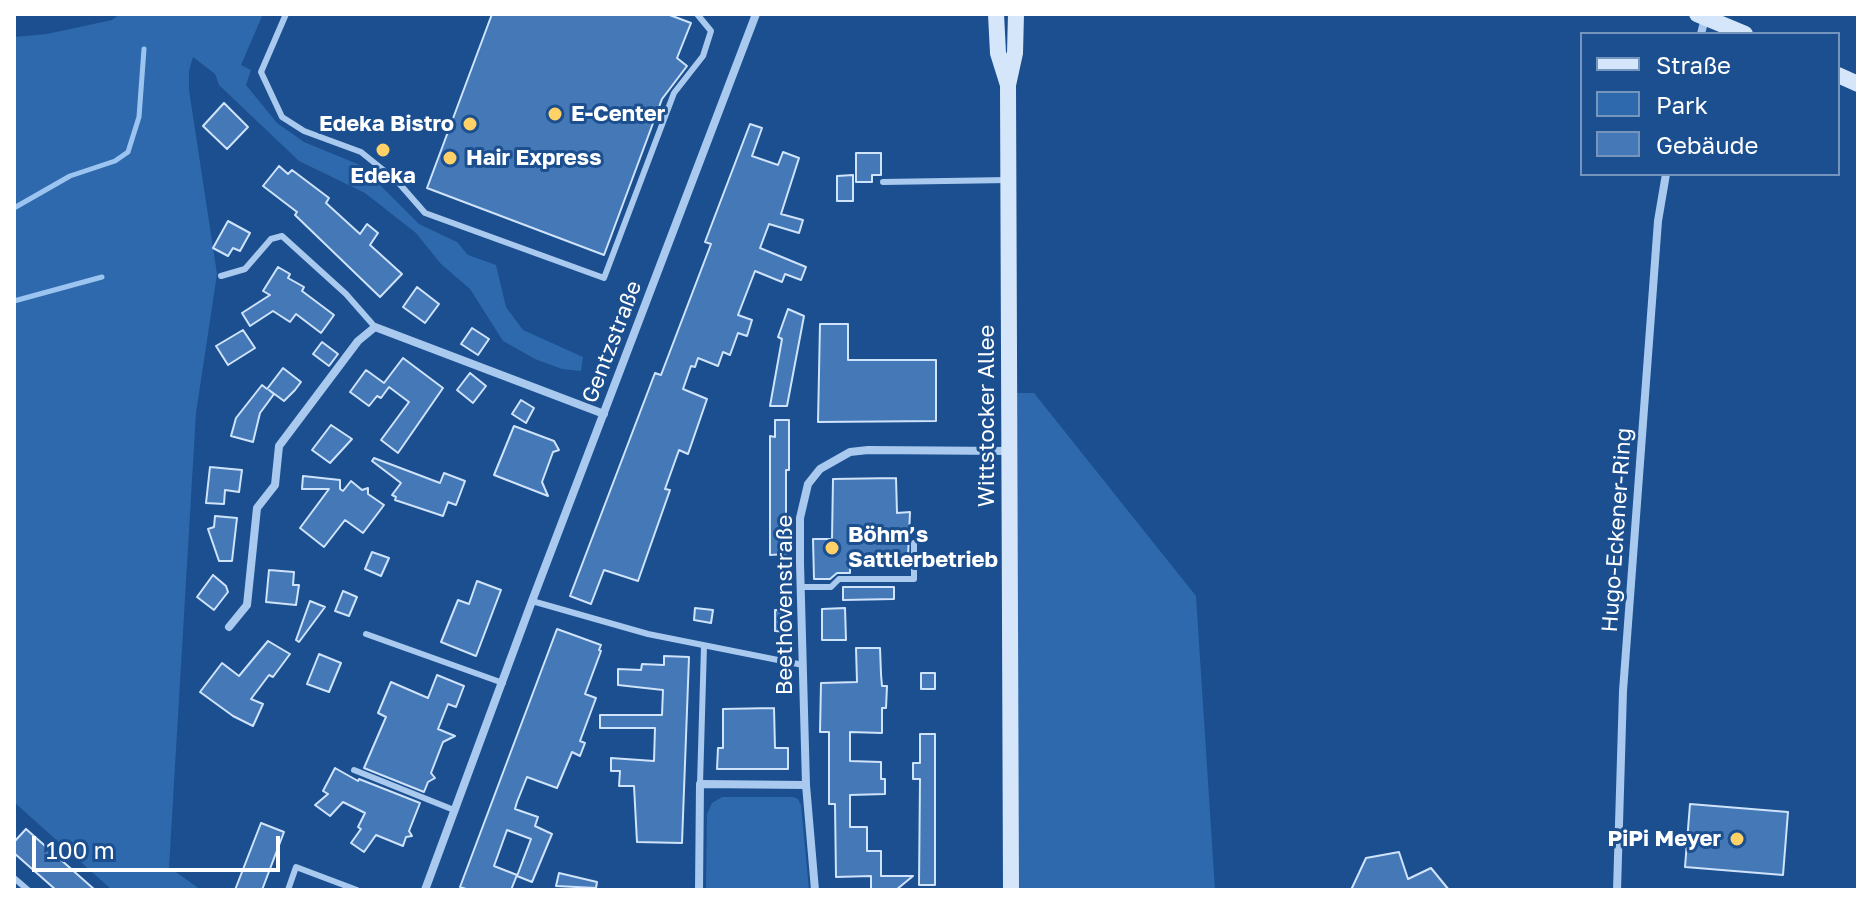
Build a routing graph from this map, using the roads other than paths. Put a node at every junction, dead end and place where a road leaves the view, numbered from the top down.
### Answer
1 (286, 14) edge
2 (697, 14) edge
3 (756, 14) edge
4 (996, 14) edge
5 (1016, 14) edge
6 (1702, 16) edge
7 (1740, 32) edge
8 (1008, 85) junction
9 (1666, 176) edge
10 (1008, 180) junction
11 (883, 182) dead end
12 (221, 276) dead end
13 (375, 327) junction
14 (604, 414) junction
15 (1009, 451) junction
16 (914, 543) dead end
17 (801, 587) junction
18 (532, 601) junction
19 (229, 627) dead end
20 (366, 634) dead end
21 (704, 646) junction
22 (803, 665) junction
23 (503, 683) junction
24 (354, 770) dead end
25 (700, 784) junction
26 (806, 785) junction
27 (454, 810) junction
28 (14, 878) edge
29 (28, 890) edge
30 (288, 890) edge
31 (357, 890) edge
32 (425, 890) edge
33 (699, 890) edge
34 (815, 890) edge
35 (1011, 890) edge
36 (1617, 890) edge

1 - 2 lane
3 - 14 street, Gentzstraße
4 - 8 main road
5 - 8 main road
6 - 7 main road
8 - 10 main road, Wittstocker Allee
9 - 36 street, Hugo-Eckener-Ring
10 - 11 lane
10 - 15 main road, Wittstocker Allee
12 - 13 lane
13 - 14 street
13 - 19 street
14 - 18 street, Gentzstraße
15 - 17 street, Beethovenstraße
15 - 35 main road, Wittstocker Allee
16 - 17 lane
17 - 22 street, Beethovenstraße
18 - 21 lane
18 - 23 street, Gentzstraße
20 - 23 lane
21 - 22 lane
21 - 25 lane
22 - 26 street, Beethovenstraße
23 - 27 street, Gentzstraße
24 - 27 lane
25 - 26 street
25 - 33 street
26 - 34 street, Beethovenstraße
27 - 32 street, Gentzstraße
28 - 29 lane
30 - 31 lane

